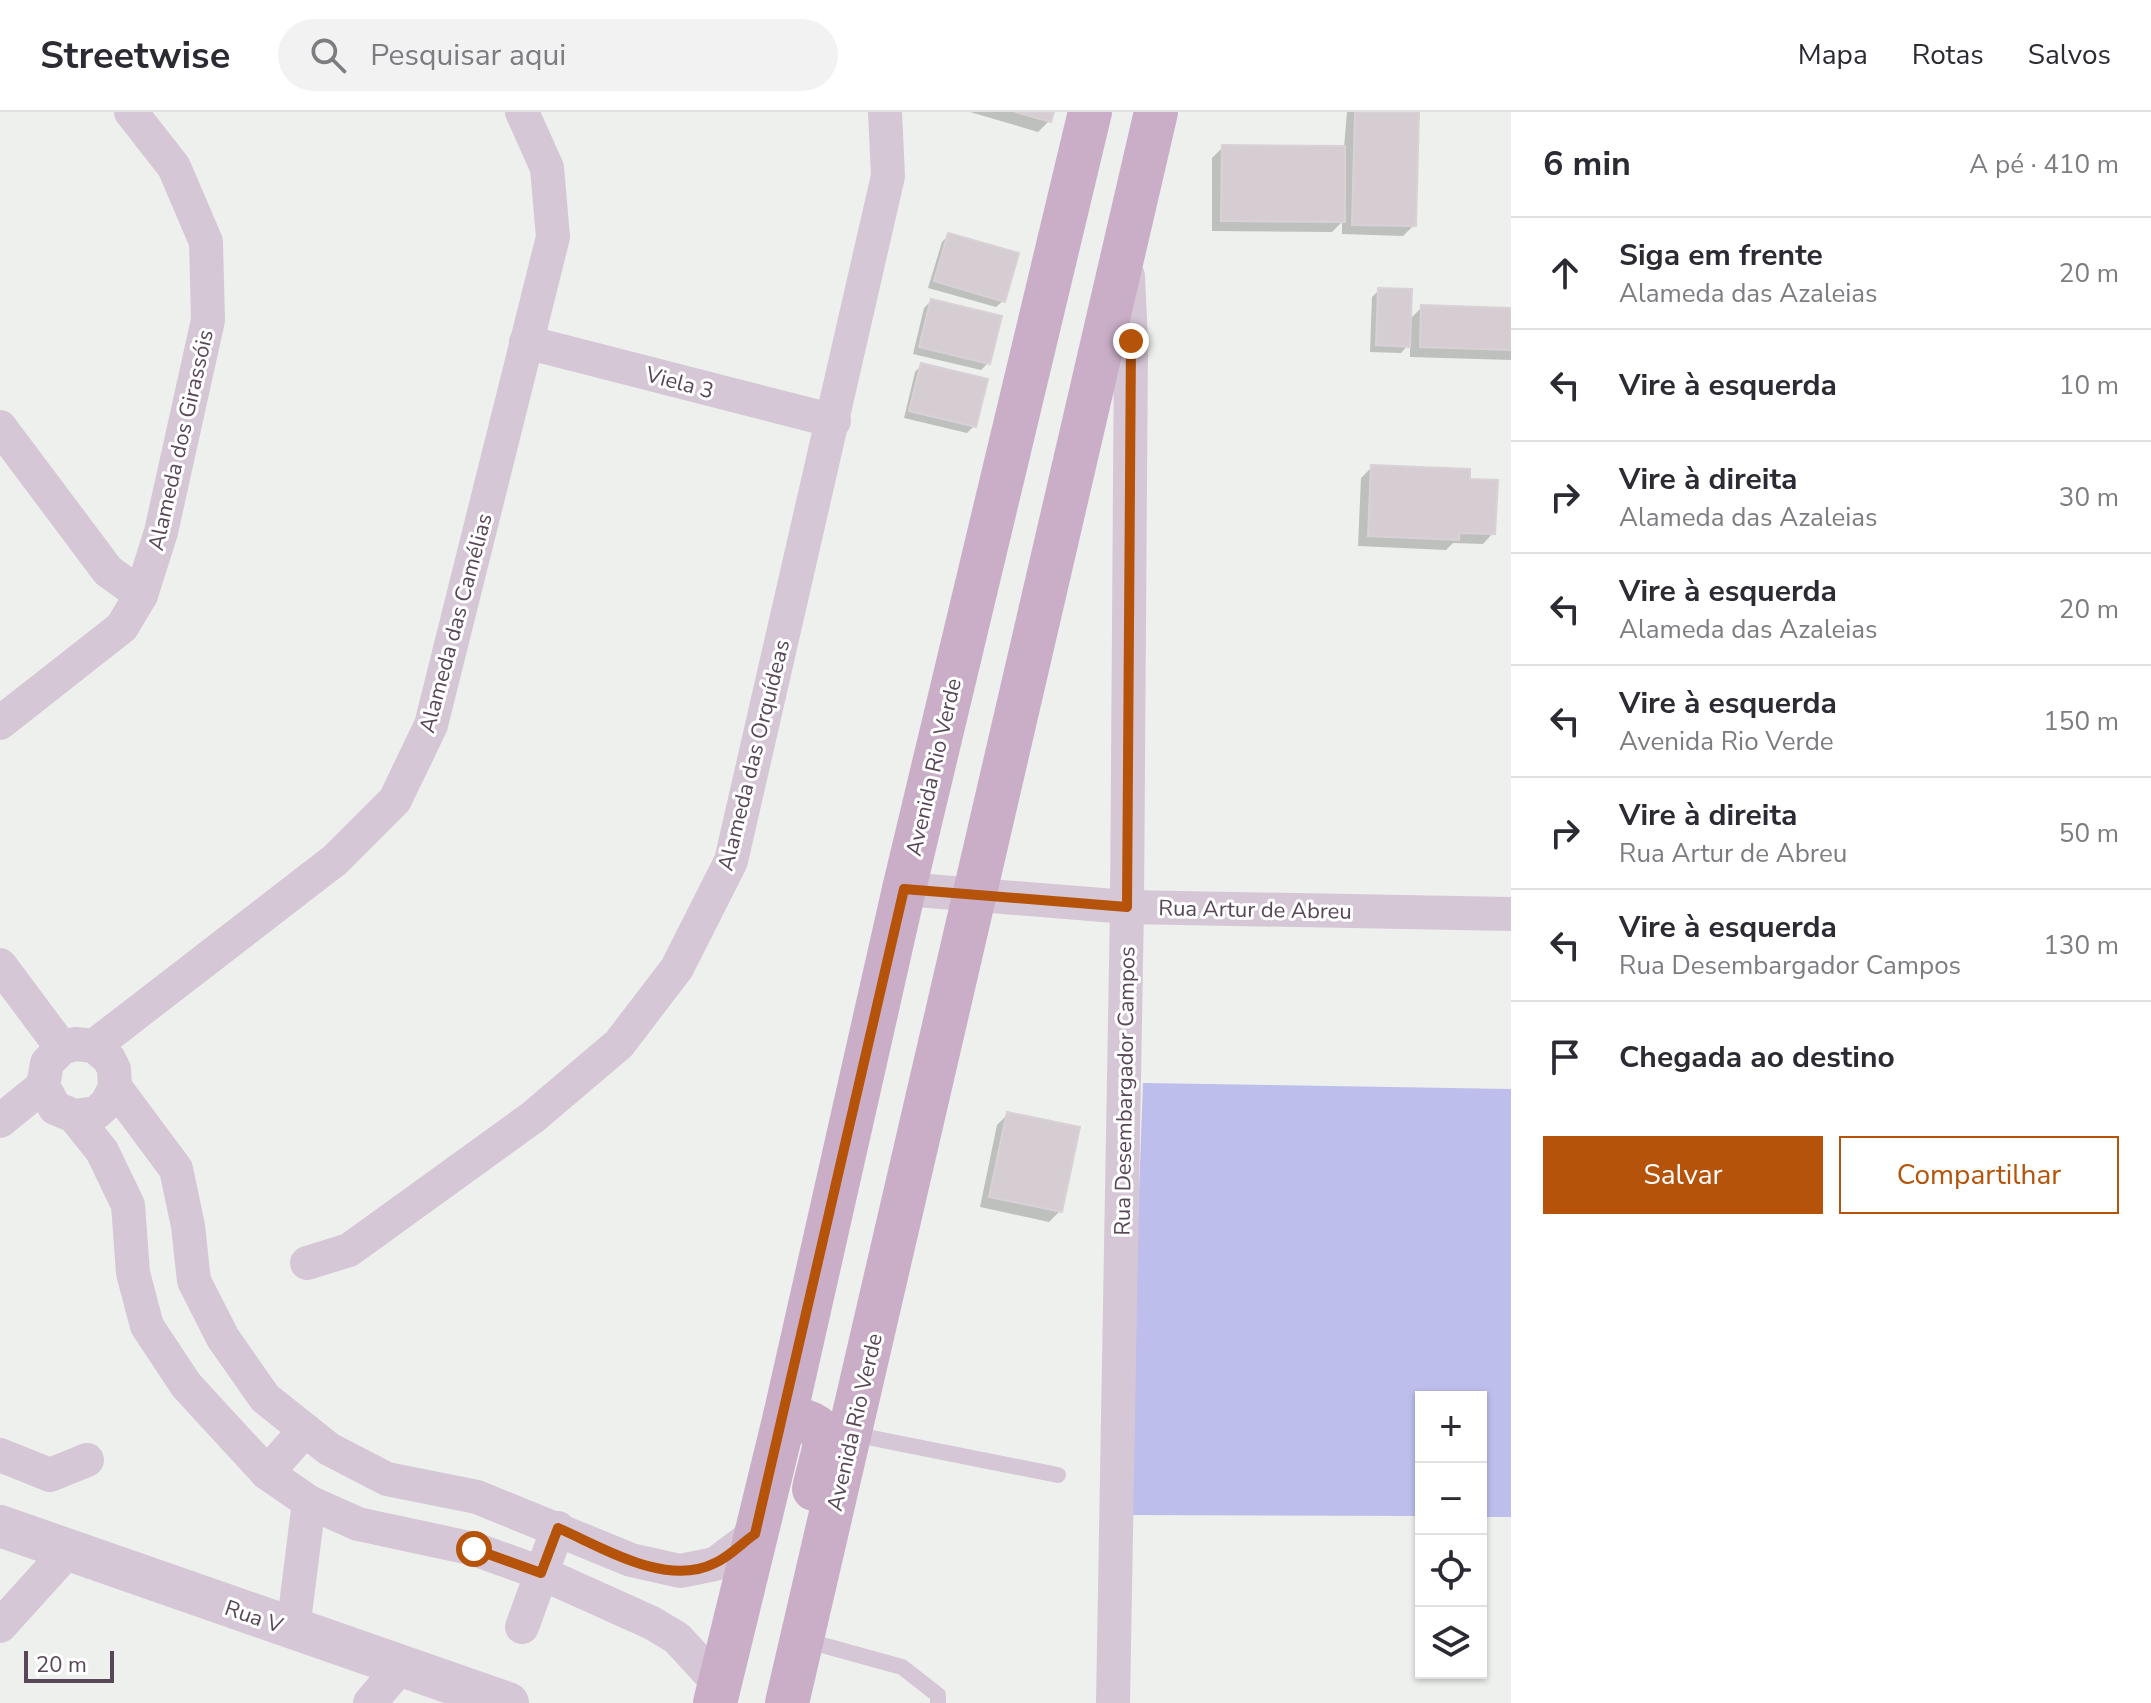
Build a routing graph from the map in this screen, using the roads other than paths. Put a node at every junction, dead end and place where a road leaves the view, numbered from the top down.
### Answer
1 (131, 112) edge
2 (522, 112) edge
3 (885, 112) edge
4 (1090, 112) edge
5 (1156, 112) edge
6 (1126, 240) junction
7 (526, 342) junction
8 (834, 421) junction
9 (0, 427) edge
10 (141, 595) junction
11 (0, 723) edge
12 (904, 889) junction
13 (974, 897) junction
14 (1127, 907) junction
15 (1511, 914) edge
16 (0, 965) edge
17 (78, 1047) junction
18 (43, 1086) junction
19 (115, 1087) junction
20 (74, 1116) junction
21 (0, 1121) edge
22 (307, 1263) dead end
23 (785, 1416) junction
24 (305, 1430) junction
25 (852, 1434) junction
26 (0, 1455) edge
27 (87, 1460) dead end
28 (267, 1473) junction
29 (1058, 1475) dead end
30 (387, 1479) junction
31 (309, 1502) junction
32 (0, 1526) edge
33 (375, 1528) junction
34 (558, 1528) junction
35 (755, 1534) junction
36 (67, 1552) junction
37 (541, 1573) junction
38 (812, 1597) junction
39 (0, 1626) edge
40 (522, 1627) dead end
41 (293, 1629) junction
42 (803, 1639) junction
43 (401, 1666) junction
44 (718, 1694) edge
45 (370, 1703) edge
46 (508, 1703) edge
47 (787, 1703) edge
48 (938, 1703) edge
49 (1113, 1703) edge

1 - 10 street, Alameda dos Girassóis
2 - 7 street, Alameda das Camélias
3 - 8 street, Alameda das Orquídeas
4 - 12 main road, Avenida Rio Verde
5 - 6 main road, Avenida Rio Verde
6 - 13 main road, Avenida Rio Verde
6 - 14 street, Rua Desembargador Campos
7 - 8 street, Viela 3
7 - 17 street, Alameda das Camélias
8 - 22 street, Alameda das Orquídeas
9 - 10 street
10 - 11 street, Alameda dos Girassóis
12 - 13 street, Rua Artur de Abreu
12 - 23 main road, Avenida Rio Verde
13 - 14 street, Rua Artur de Abreu
13 - 25 main road, Avenida Rio Verde
14 - 15 street, Rua Artur de Abreu
14 - 49 street, Rua Desembargador Campos
16 - 17 street
17 - 18 street
17 - 19 street
18 - 20 street
18 - 21 street
19 - 20 street
19 - 24 street
20 - 28 street
23 - 35 main road, Avenida Rio Verde
23 - 38 main road
24 - 28 street
24 - 30 street
25 - 29 lane
25 - 38 main road, Avenida Rio Verde
26 - 27 street
28 - 31 street
30 - 33 street
30 - 34 street
31 - 33 street
31 - 41 street
32 - 36 street, Rua V
33 - 37 street
34 - 35 street
34 - 37 street
35 - 44 main road, Avenida Rio Verde
36 - 39 street
36 - 41 street, Rua V
37 - 40 street
37 - 44 street
38 - 42 main road, Avenida Rio Verde
41 - 43 street, Rua V
42 - 47 main road, Avenida Rio Verde
42 - 48 lane
43 - 45 street
43 - 46 street, Rua V

